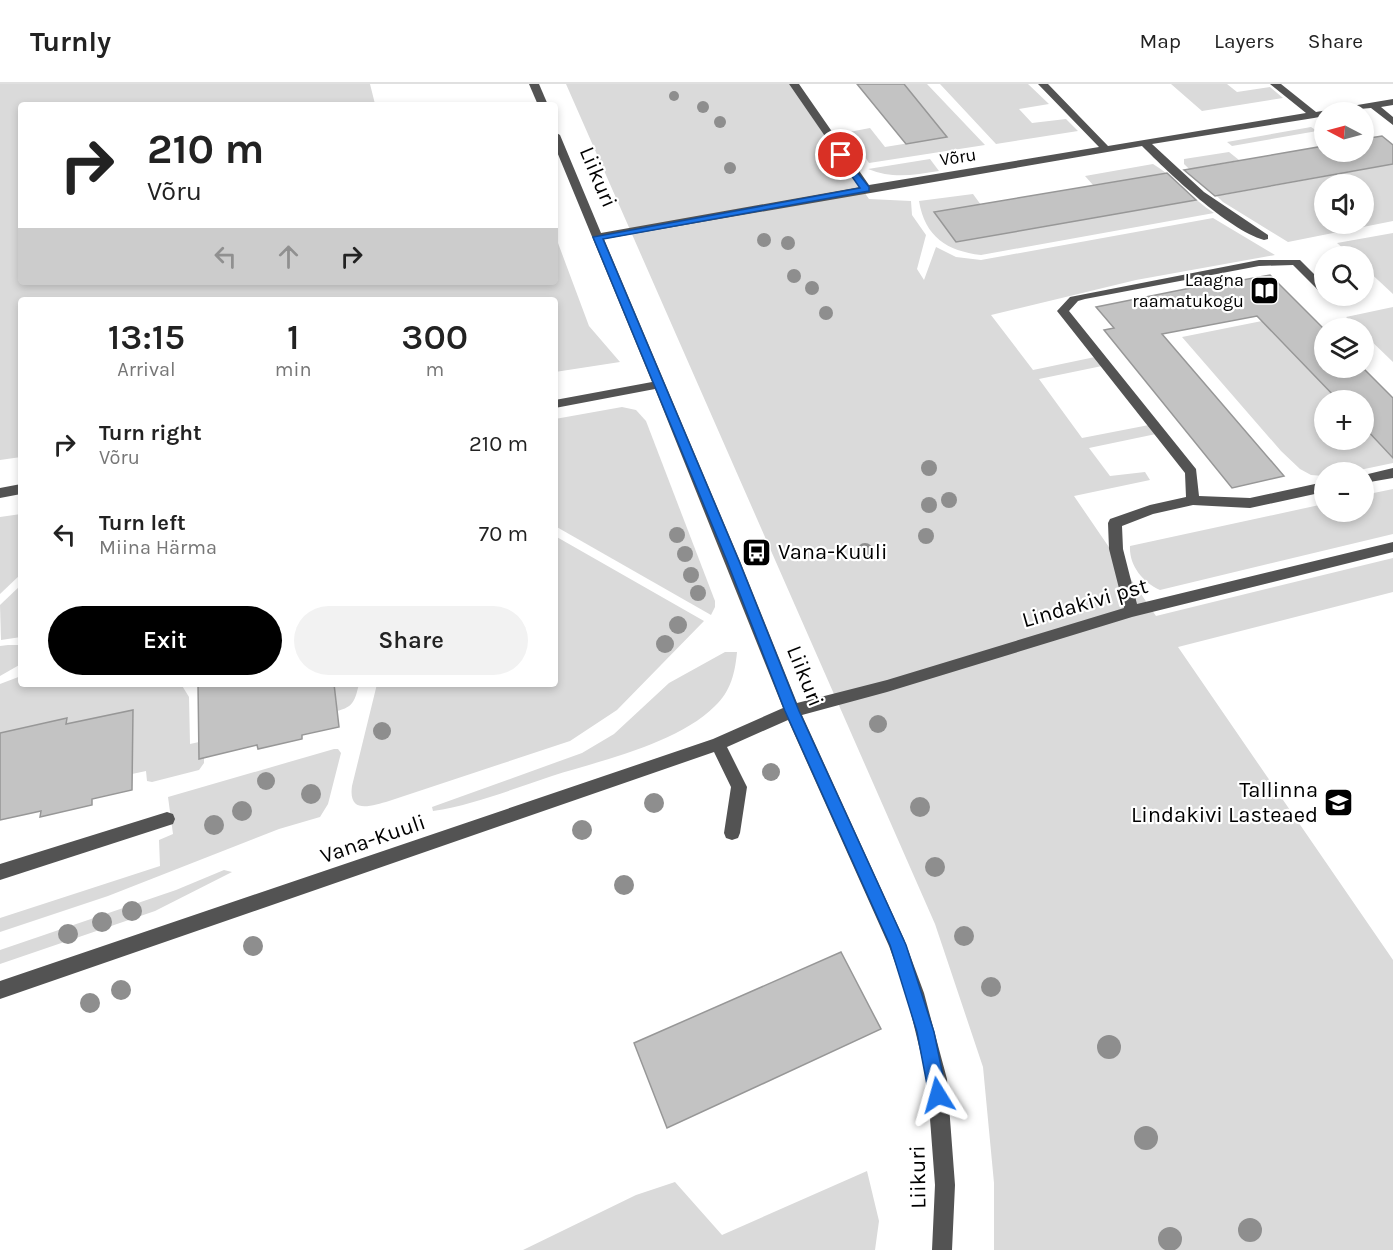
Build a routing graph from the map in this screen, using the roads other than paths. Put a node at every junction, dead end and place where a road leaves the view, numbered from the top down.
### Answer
1 (534, 84) edge
2 (794, 84) edge
3 (1043, 84) edge
4 (1275, 84) edge
5 (542, 102) edge
6 (1393, 102) edge
7 (1374, 105) edge
8 (1374, 106) edge
9 (1314, 111) edge
10 (1314, 115) edge
11 (1393, 122) edge
12 (558, 142) edge
13 (1145, 143) junction
14 (1106, 149) junction
15 (866, 189) junction
16 (598, 237) junction
17 (1264, 237) dead end
18 (1314, 280) edge
19 (660, 384) junction
20 (558, 403) edge
21 (1393, 473) edge
22 (1374, 477) edge
23 (18, 489) edge
24 (1314, 490) edge
25 (0, 492) edge
26 (1193, 500) junction
27 (1393, 547) edge
28 (1132, 611) junction
29 (792, 711) junction
30 (718, 744) junction
31 (167, 819) dead end
32 (732, 833) dead end
33 (0, 872) edge
34 (0, 990) edge
35 (942, 1250) edge

1 - 5 street
2 - 15 street
3 - 14 street
4 - 9 street
6 - 7 street
8 - 11 street
10 - 13 street, Võru
12 - 16 street, Liikuri
13 - 14 street, Võru
13 - 17 street
14 - 15 street, Võru
15 - 16 street, Võru
16 - 19 street, Liikuri
18 - 26 street
19 - 20 street
19 - 29 street, Liikuri
21 - 22 street
23 - 25 street
24 - 26 street
26 - 28 street
27 - 28 street, Lindakivi pst
28 - 29 street, Lindakivi pst
29 - 30 street, Vana-Kuuli
29 - 35 street, Liikuri
30 - 32 street
30 - 34 street, Vana-Kuuli
31 - 33 street

